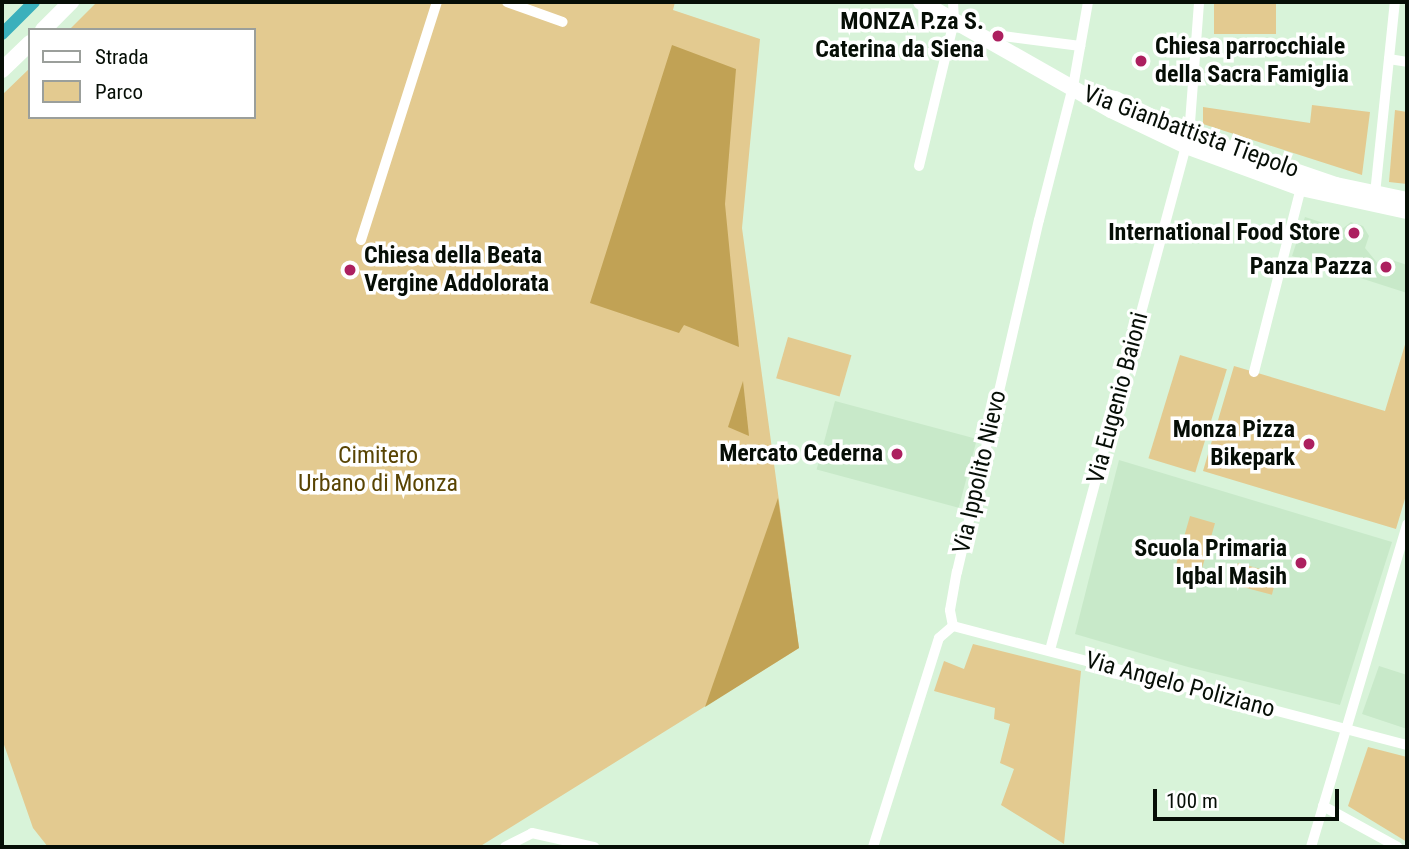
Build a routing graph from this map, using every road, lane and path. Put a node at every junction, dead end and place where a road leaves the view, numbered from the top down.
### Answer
1 (71, 2) edge
2 (437, 2) edge
3 (507, 2) edge
4 (921, 2) edge
5 (953, 2) edge
6 (1088, 2) edge
7 (1199, 2) edge
8 (1395, 2) edge
9 (954, 21) junction
10 (563, 22) dead end
11 (45, 28) edge
12 (994, 43) junction
13 (28, 45) edge
14 (1080, 46) junction
15 (1389, 59) junction
16 (1407, 62) edge
17 (2, 70) edge
18 (1073, 87) junction
19 (1188, 141) junction
20 (919, 166) dead end
21 (1301, 187) junction
22 (1375, 194) junction
23 (1407, 200) edge
24 (1407, 211) edge
25 (361, 240) dead end
26 (1254, 372) dead end
27 (1407, 524) edge
28 (953, 626) junction
29 (1050, 650) junction
30 (1345, 728) junction
31 (1407, 745) edge
32 (1323, 806) junction
33 (505, 847) edge
34 (594, 847) edge
35 (873, 847) edge
36 (1311, 847) edge
37 (1398, 847) edge

1 - 11 street
2 - 25 street
3 - 10 street
4 - 9 street, Via Gianbattista Tiepolo
5 - 9 street
6 - 14 street, Via Ippolito Nievo
7 - 19 street, Via Eugenio Baioni
8 - 15 street
9 - 12 street, Via Gianbattista Tiepolo
9 - 20 street
12 - 14 street
12 - 18 street, Via Gianbattista Tiepolo
13 - 17 street
14 - 18 street, Via Ippolito Nievo
15 - 16 street
15 - 22 street
18 - 19 street, Via Gianbattista Tiepolo
18 - 28 street, Via Ippolito Nievo
19 - 21 street, Via Gianbattista Tiepolo
19 - 22 street, Via Gianbattista Tiepolo
19 - 29 street, Via Eugenio Baioni
21 - 24 street, Via Gianbattista Tiepolo
21 - 26 street
22 - 23 street, Via Gianbattista Tiepolo
27 - 30 street
28 - 29 street, Via Angelo Poliziano
28 - 35 street
29 - 30 street, Via Angelo Poliziano
30 - 31 street, Via Angelo Poliziano
30 - 32 street
32 - 36 street
32 - 37 street
33 - 34 street

